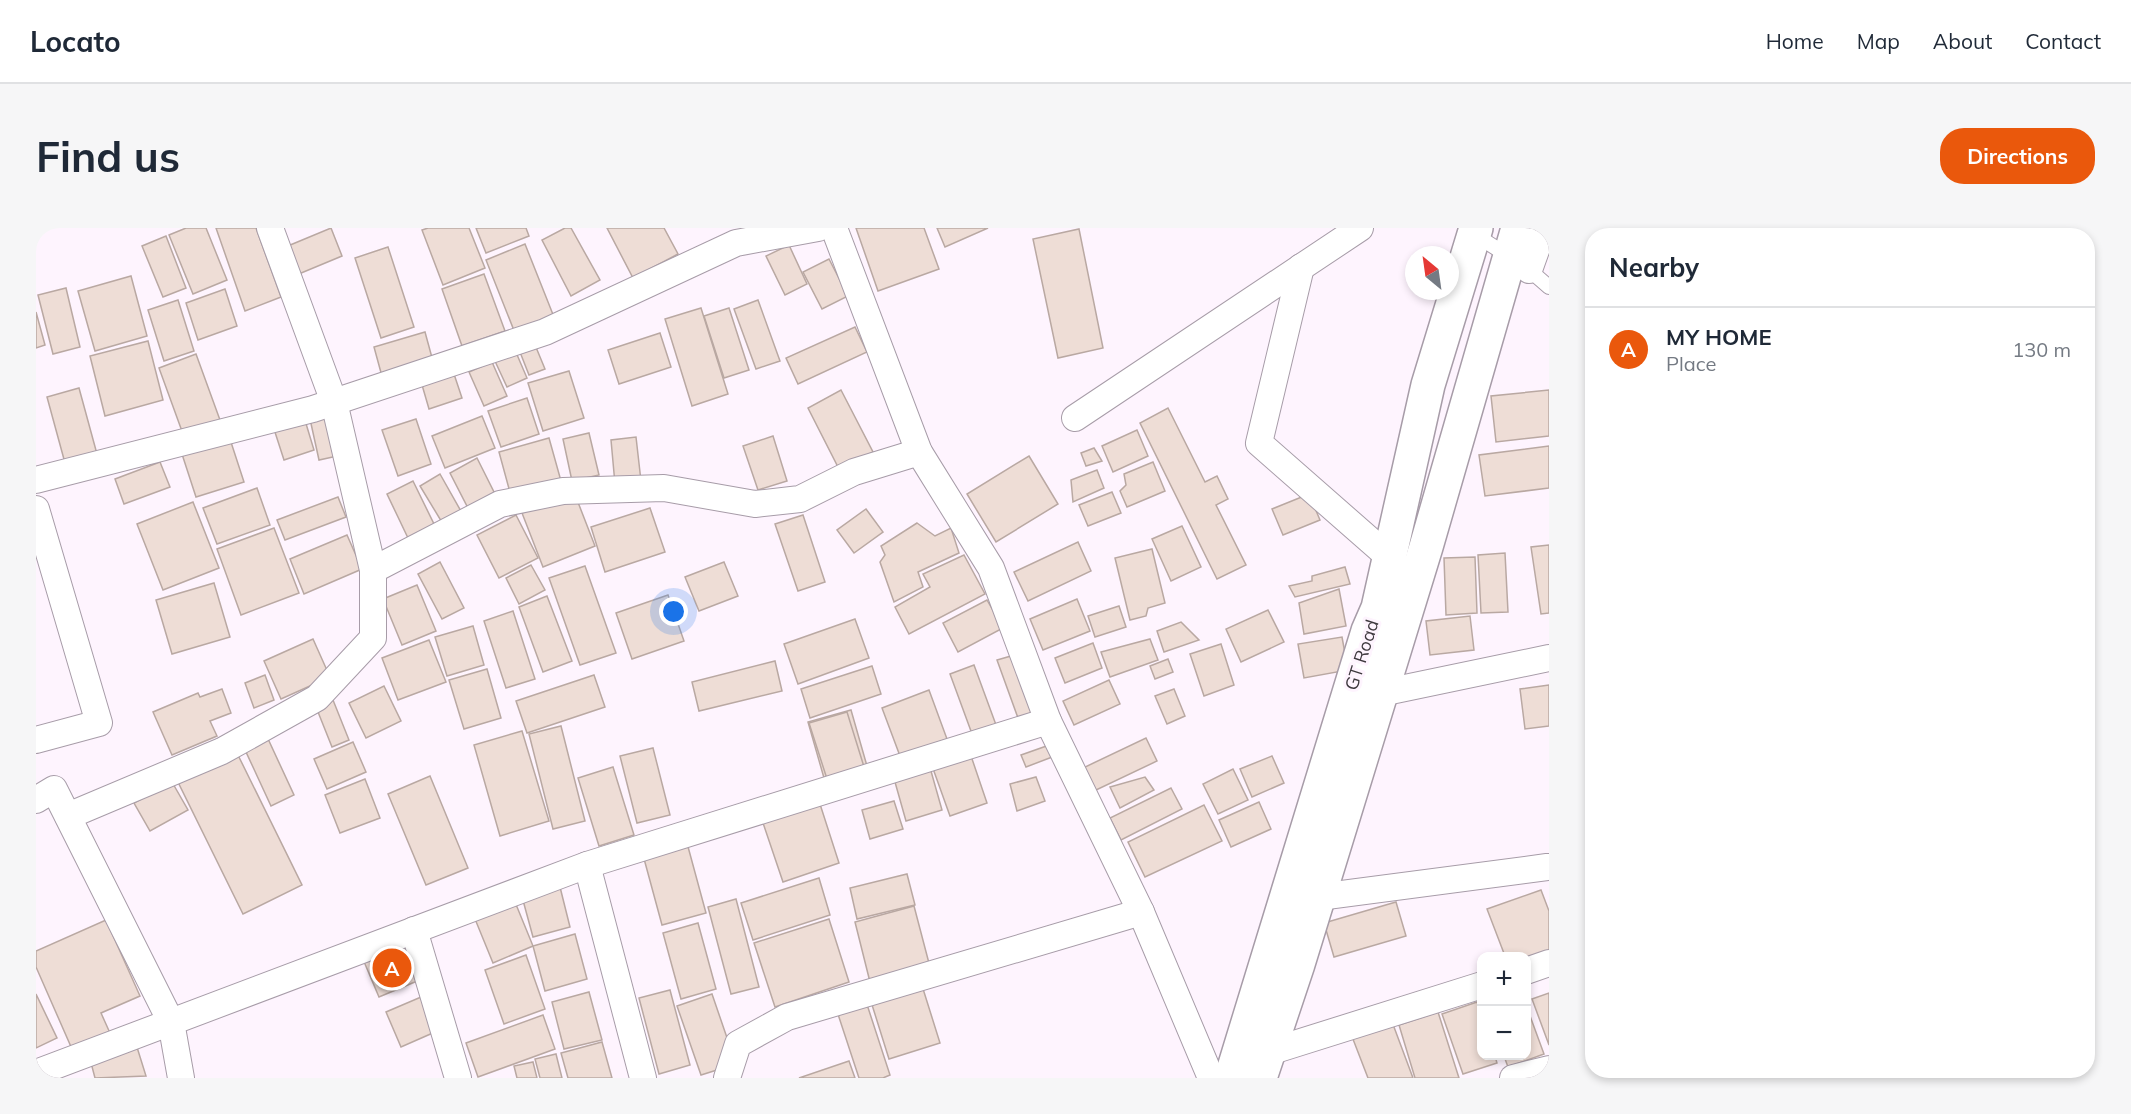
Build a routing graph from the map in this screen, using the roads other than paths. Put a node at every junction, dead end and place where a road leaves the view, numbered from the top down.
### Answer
1 (270, 228) edge
2 (818, 228) edge
3 (834, 228) edge
4 (1360, 228) edge
5 (1544, 228) edge
6 (1475, 231) edge
7 (1518, 251) edge
8 (1301, 267) junction
9 (1549, 287) edge
10 (334, 402) junction
11 (1075, 418) dead end
12 (919, 452) junction
13 (36, 480) edge
14 (36, 509) edge
15 (1389, 557) junction
16 (373, 570) junction
17 (1549, 658) edge
18 (1381, 693) junction
19 (1048, 721) junction
20 (36, 740) edge
21 (36, 800) edge
22 (68, 816) junction
23 (587, 865) junction
24 (1547, 867) dead end
25 (1319, 897) junction
26 (1141, 912) junction
27 (414, 930) junction
28 (1549, 963) edge
29 (1531, 969) edge
30 (1477, 987) edge
31 (171, 1022) junction
32 (1264, 1065) edge
33 (1549, 1069) edge
34 (36, 1073) edge
35 (181, 1078) edge
36 (458, 1078) edge
37 (643, 1078) edge
38 (727, 1078) edge
39 (1211, 1078) edge
40 (1232, 1078) edge
41 (1513, 1078) edge

1 - 10 street
2 - 10 street
3 - 12 street
4 - 8 street
5 - 7 street
6 - 7 lane
6 - 15 main road, GT Road
7 - 9 lane
7 - 18 main road
8 - 11 street
8 - 15 street
10 - 13 street
10 - 16 street
12 - 16 street
12 - 19 street
14 - 20 street
15 - 40 main road, GT Road
16 - 22 street
17 - 18 street
18 - 25 main road
19 - 23 street
19 - 26 street
21 - 22 street
22 - 31 street
23 - 27 street
23 - 37 street
24 - 25 street
25 - 32 main road
26 - 38 street
26 - 39 street
27 - 31 street
27 - 36 street
28 - 29 street
30 - 32 street
31 - 34 street
31 - 35 street
33 - 41 street

